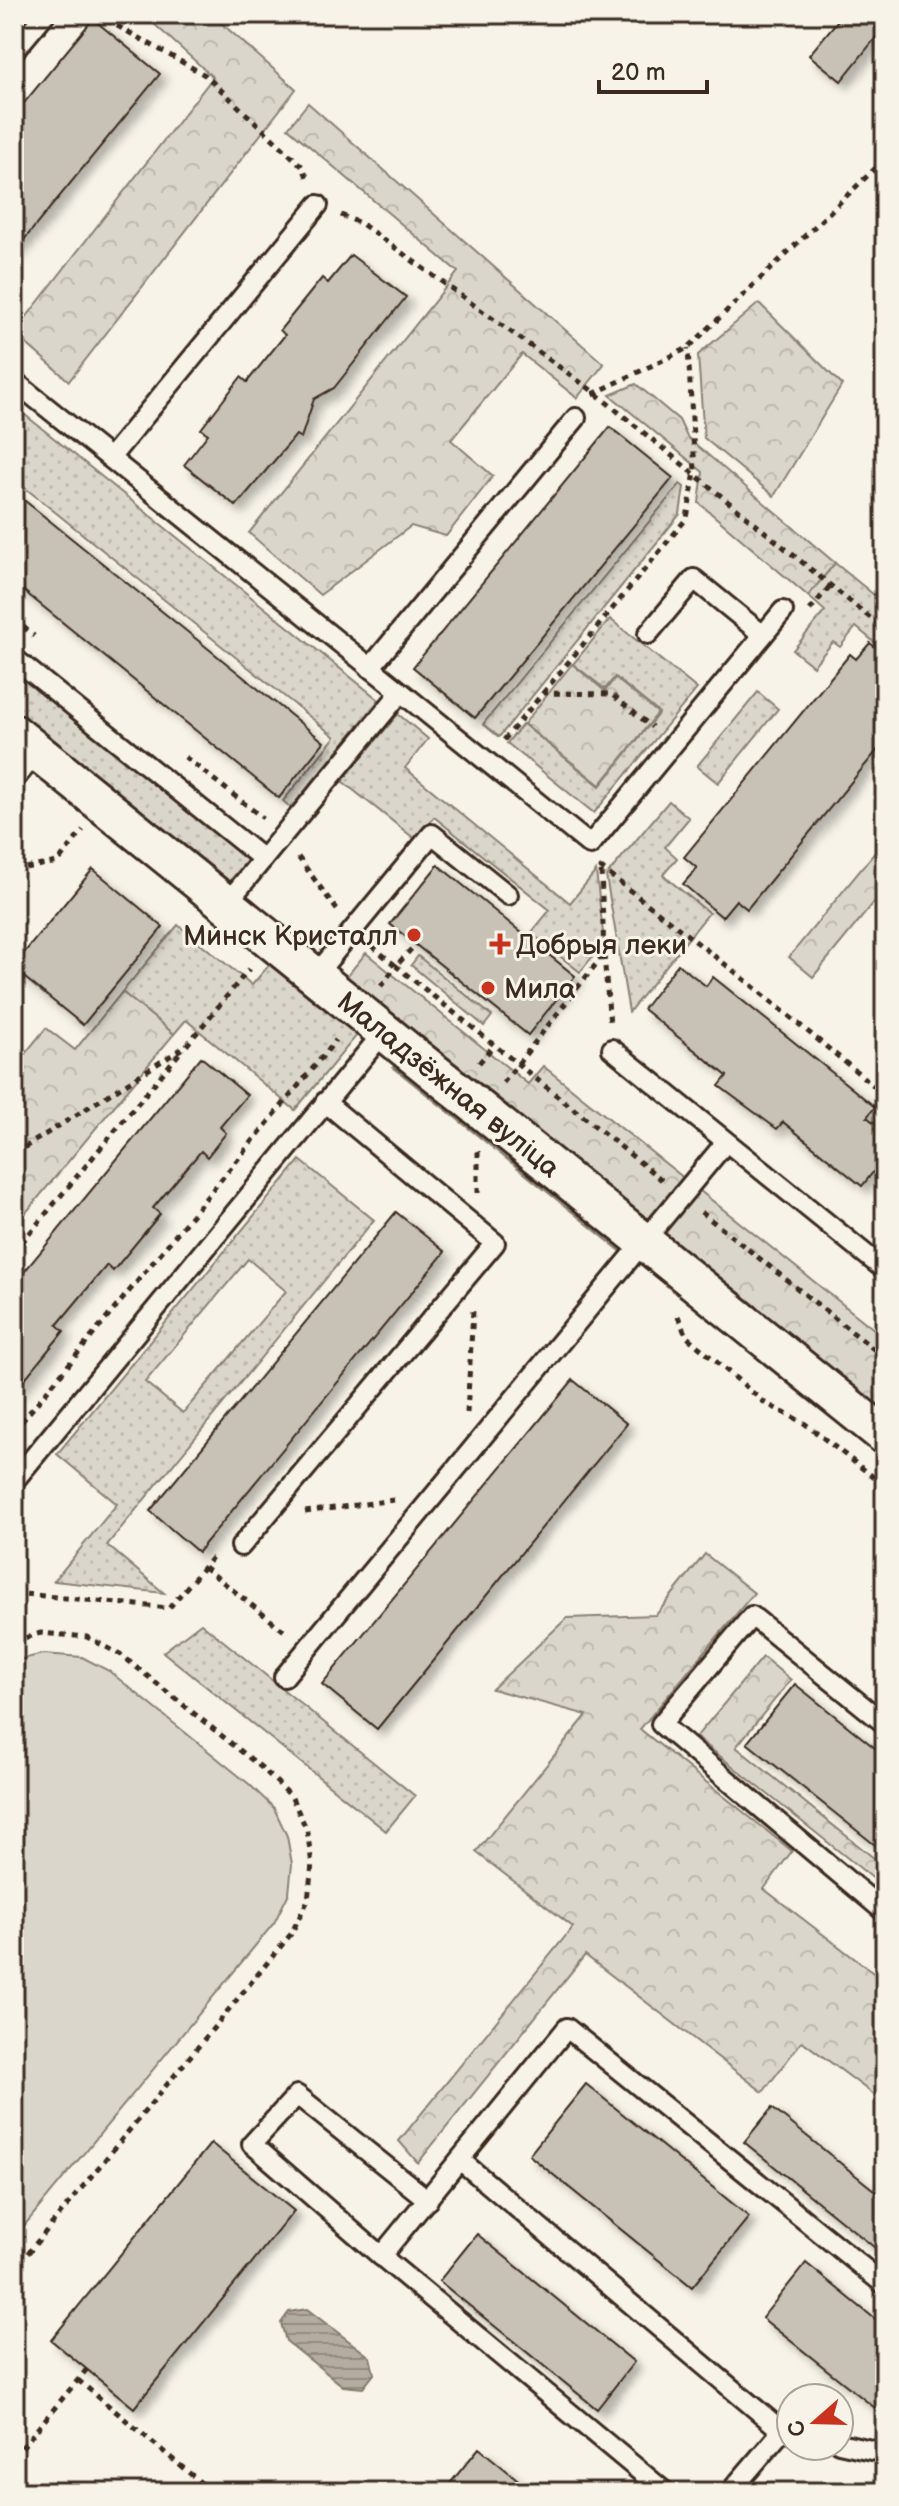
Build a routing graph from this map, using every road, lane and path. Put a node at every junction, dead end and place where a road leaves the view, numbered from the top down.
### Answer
1 (45, 14) edge
2 (96, 14) edge
3 (14, 51) edge
4 (885, 159) edge
5 (318, 205) junction
6 (688, 348) junction
7 (14, 381) edge
8 (594, 392) junction
9 (576, 418) joint
10 (110, 458) junction
11 (695, 472) junction
12 (783, 611) dead end
13 (885, 630) edge
14 (648, 634) dead end
15 (763, 635) junction
16 (14, 658) edge
17 (370, 668) junction
18 (401, 692) junction
19 (543, 693) junction
20 (26, 743) edge
21 (673, 744) junction
22 (486, 761) junction
23 (14, 780) edge
24 (590, 845) junction
25 (263, 859) junction
26 (601, 868) junction
27 (508, 895) dead end
28 (226, 904) junction
29 (604, 954) junction
30 (255, 961) dead end
31 (315, 976) junction
32 (372, 1022) junction
33 (186, 1046) junction
34 (612, 1049) joint
35 (518, 1065) junction
36 (885, 1095) edge
37 (325, 1102) junction
38 (726, 1142) junction
39 (14, 1154) edge
40 (681, 1196) junction
41 (644, 1241) junction
42 (14, 1252) edge
43 (885, 1270) edge
44 (885, 1358) edge
45 (14, 1431) edge
46 (885, 1436) edge
47 (14, 1481) edge
48 (241, 1546) dead end
49 (14, 1593) edge
50 (14, 1641) edge
51 (306, 1649) junction
52 (284, 1677) dead end
53 (885, 1724) edge
54 (885, 1912) edge
55 (460, 2160) junction
56 (428, 2200) junction
57 (381, 2256) junction
58 (14, 2270) edge
59 (885, 2285) edge
60 (87, 2369) dead end
61 (78, 2380) junction
62 (775, 2423) edge
63 (775, 2444) edge
64 (855, 2446) edge
65 (885, 2453) edge
66 (14, 2457) edge
67 (212, 2492) edge
68 (665, 2492) edge
69 (730, 2492) edge

1 - 3 lane
2 - 5 path
4 - 6 path
5 - 8 path
5 - 10 lane
6 - 8 path
6 - 11 path
7 - 10 lane
8 - 9 path
8 - 11 path
9 - 17 lane
10 - 17 lane
11 - 13 path
11 - 19 path
12 - 15 lane
14 - 15 lane
15 - 21 lane
16 - 25 lane
17 - 18 lane
18 - 22 lane
18 - 25 lane
19 - 21 path
19 - 22 path
20 - 23 lane
20 - 28 street, Маладзёжная вуліца
21 - 24 lane
22 - 24 lane
24 - 26 path
25 - 28 lane
26 - 29 path
26 - 36 path
27 - 31 lane
28 - 31 street, Маладзёжная вуліца
29 - 34 path
29 - 35 path
30 - 33 path
31 - 32 street, Маладзёжная вуліца
32 - 35 path
32 - 37 lane
32 - 41 street, Маладзёжная вуліца
32 - 45 path
33 - 39 path
33 - 42 path
34 - 38 lane
35 - 40 path
37 - 47 lane
37 - 48 lane
38 - 40 lane
38 - 43 lane
40 - 41 lane
40 - 44 path
41 - 46 street, Маладзёжная вуліца
41 - 51 lane
49 - 51 path
50 - 58 path
51 - 52 lane
53 - 54 lane
55 - 56 lane
55 - 59 lane
55 - 62 lane
56 - 57 lane
56 - 57 lane
57 - 68 lane
60 - 61 path
61 - 66 path
61 - 67 path
63 - 69 lane
64 - 65 lane

